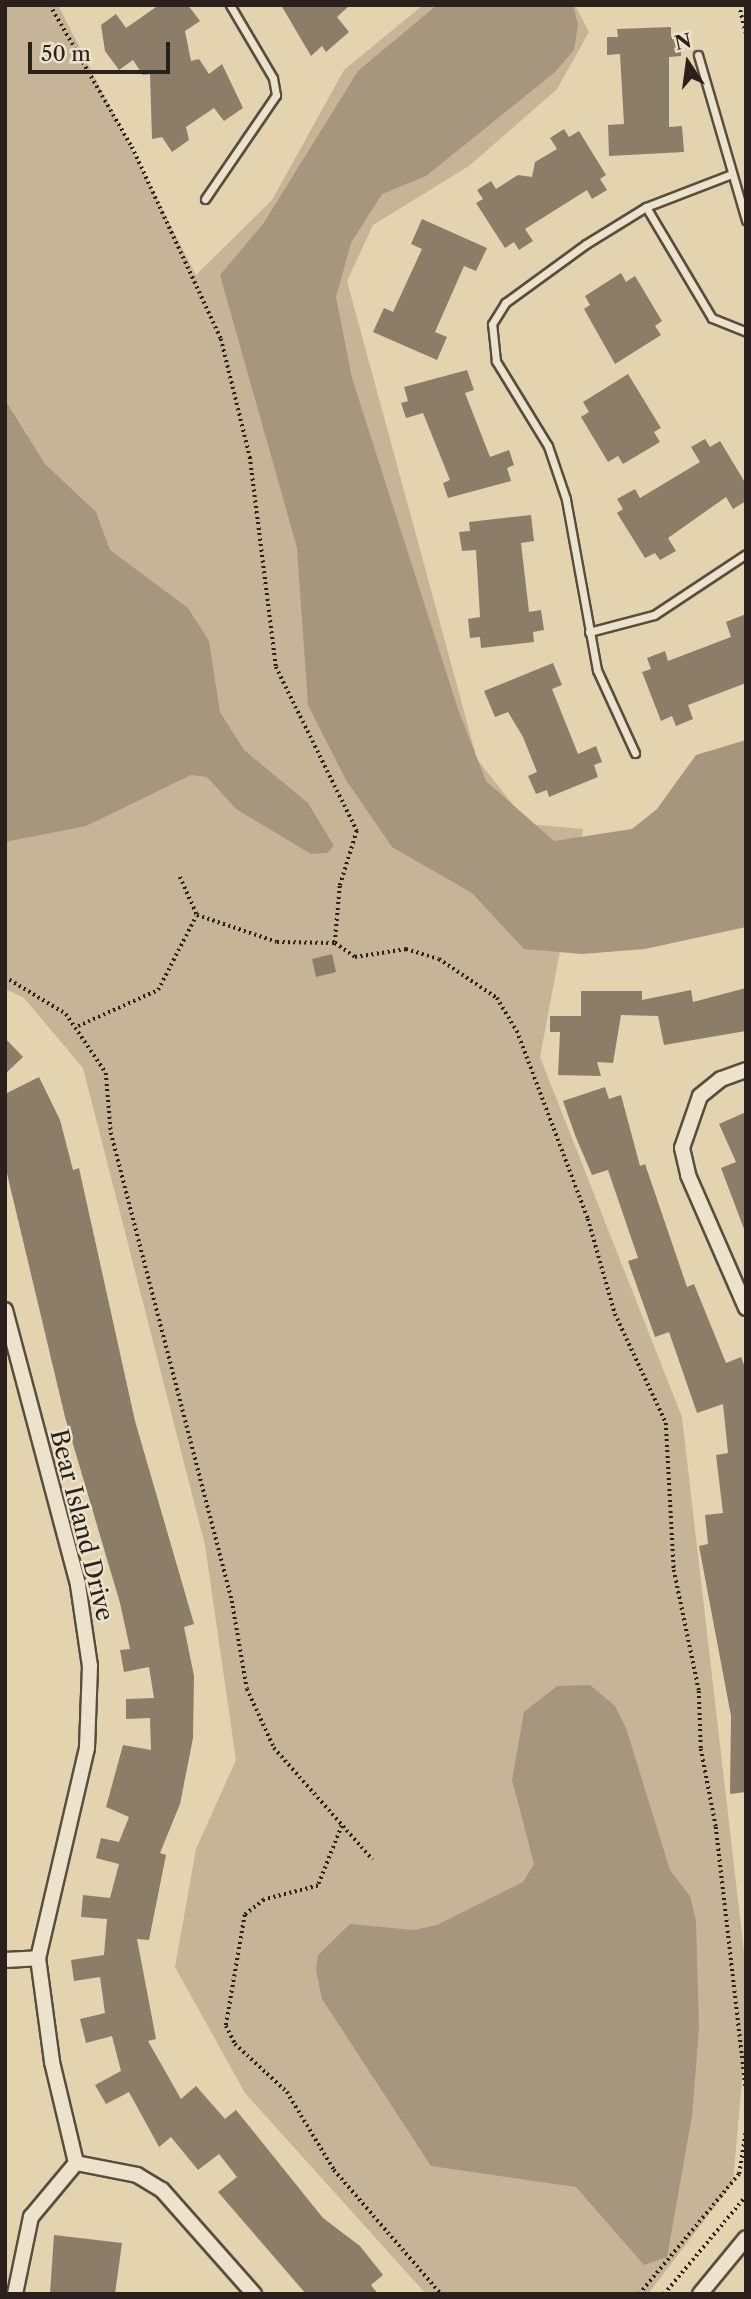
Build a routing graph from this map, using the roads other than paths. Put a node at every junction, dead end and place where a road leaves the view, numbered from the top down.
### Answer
1 (230, 5) edge
2 (698, 55) dead end
3 (729, 175) junction
4 (205, 200) dead end
5 (646, 206) junction
6 (746, 220) edge
7 (746, 332) edge
8 (746, 554) edge
9 (589, 632) junction
10 (635, 753) dead end
11 (746, 1070) edge
12 (746, 1308) edge
13 (5, 1310) edge
14 (38, 1958) junction
15 (5, 1959) edge
16 (76, 2163) junction
17 (746, 2238) edge
18 (15, 2294) edge
19 (254, 2294) edge
20 (700, 2294) edge

1 - 4 lane
2 - 3 lane
3 - 5 lane
3 - 6 lane
5 - 7 lane
5 - 9 lane
8 - 9 lane
9 - 10 lane
11 - 12 street
13 - 14 street, Bear Island Drive
14 - 15 street
14 - 16 street, Bear Island Drive
16 - 18 street
16 - 19 street
17 - 20 street

